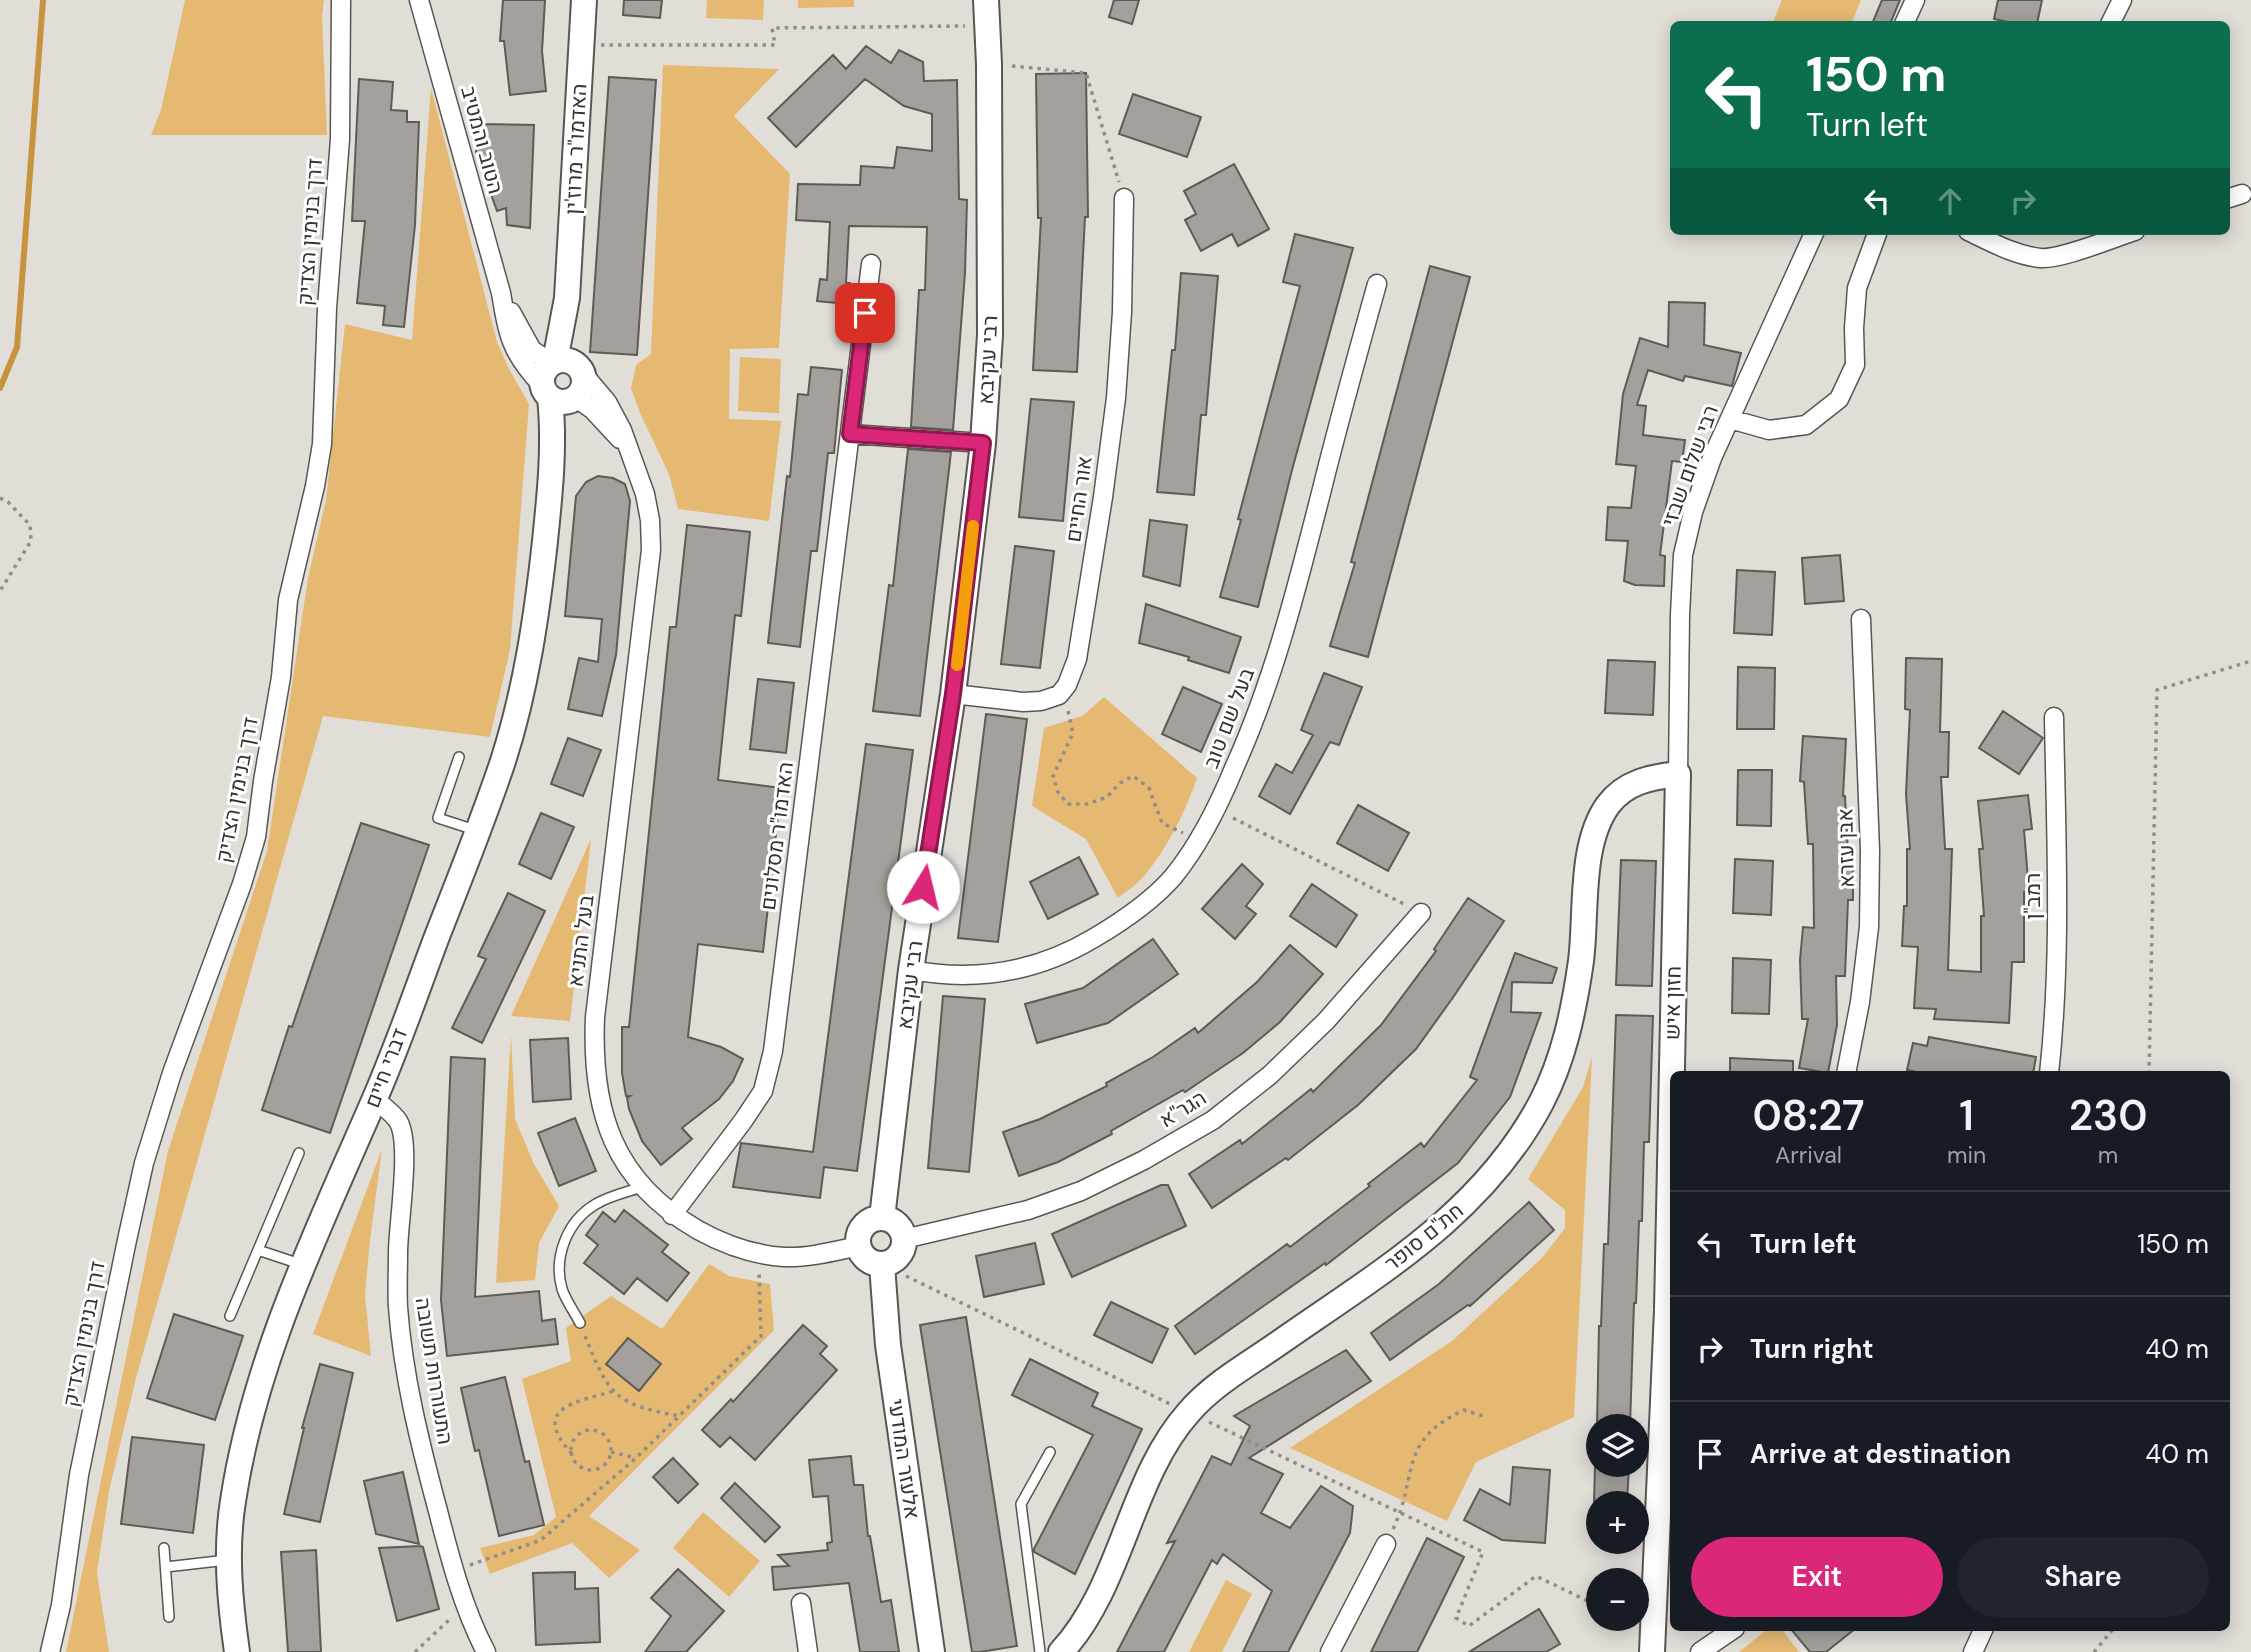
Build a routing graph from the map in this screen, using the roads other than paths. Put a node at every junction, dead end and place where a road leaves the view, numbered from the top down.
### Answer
1 (341, 0) edge
2 (419, 0) edge
3 (584, 0) edge
4 (1915, 0) edge
5 (2122, 0) edge
6 (991, 7) edge
7 (1905, 21) edge
8 (2112, 21) edge
9 (1124, 198) road end
10 (1813, 235) edge
11 (1877, 235) edge
12 (1976, 235) edge
13 (2123, 235) edge
14 (871, 264) dead end
15 (1377, 284) dead end
16 (564, 381) junction
17 (1730, 419) junction
18 (850, 434) junction
19 (983, 443) junction
20 (1861, 619) dead end
21 (953, 694) junction
22 (2054, 717) dead end
23 (459, 757) dead end
24 (1678, 775) junction
25 (477, 831) junction
26 (1421, 913) road end
27 (911, 970) junction
28 (1674, 1071) edge
29 (1847, 1071) edge
30 (2049, 1071) edge
31 (375, 1099) junction
32 (299, 1153) dead end
33 (642, 1187) junction
34 (672, 1215) junction
35 (882, 1218) junction
36 (904, 1239) junction
37 (859, 1246) junction
38 (258, 1250) junction
39 (304, 1265) junction
40 (882, 1265) junction
41 (1670, 1310) edge
42 (230, 1316) dead end
43 (580, 1323) road end
44 (1050, 1452) dead end
45 (1386, 1544) road end
46 (164, 1548) dead end
47 (229, 1559) junction
48 (166, 1567) junction
49 (801, 1603) dead end
50 (169, 1617) dead end
51 (1731, 1631) edge
52 (1983, 1631) edge
53 (50, 1652) edge
54 (237, 1652) edge
55 (486, 1652) edge
56 (808, 1652) edge
57 (932, 1652) edge
58 (1040, 1652) edge
59 (1060, 1652) edge
60 (1330, 1652) edge
61 (1652, 1652) edge
62 (1700, 1652) edge
63 (1973, 1652) edge

1 - 53 street, דרך בנימין הצדיק
2 - 16 street, הטוב והמטיב
3 - 16 street, האדמו"ר מרוז'ין
4 - 7 street
5 - 8 street
6 - 19 street, רבי עקיבא
9 - 21 street, אור החיים
10 - 17 street, רבי שלום שבזי
11 - 17 street
12 - 13 street
14 - 18 street, האדמו"ר מסלונים
15 - 27 street, בעל שם טוב
16 - 25 street, דברי חיים
16 - 33 street, בעל התניא
17 - 24 street, רבי שלום שבזי
18 - 19 street
18 - 34 street, האדמו"ר מסלונים
19 - 21 street, רבי עקיבא
20 - 29 street, אבן עזרא
21 - 27 street, רבי עקיבא
22 - 30 street, רמב"ן
23 - 25 lane
24 - 28 street, חזון איש
24 - 59 street, חת"ם סופר
25 - 31 street, דברי חיים
26 - 36 street, הגר"א
27 - 35 street, רבי עקיבא
31 - 39 street, דברי חיים
31 - 55 street, התעוררות תשובה
32 - 38 lane
33 - 34 street, בעל התניא
33 - 43 lane
34 - 37 street, בעל התניא
35 - 36 street
35 - 37 street
36 - 40 street
37 - 40 street
38 - 39 lane
38 - 42 lane
39 - 47 street, דברי חיים
40 - 57 street, אלעזר המודעי
41 - 61 street, חזון איש
44 - 58 lane
45 - 60 street
46 - 48 lane
47 - 48 lane
47 - 54 street, דברי חיים
48 - 50 lane
49 - 56 street
51 - 62 street
52 - 63 street

